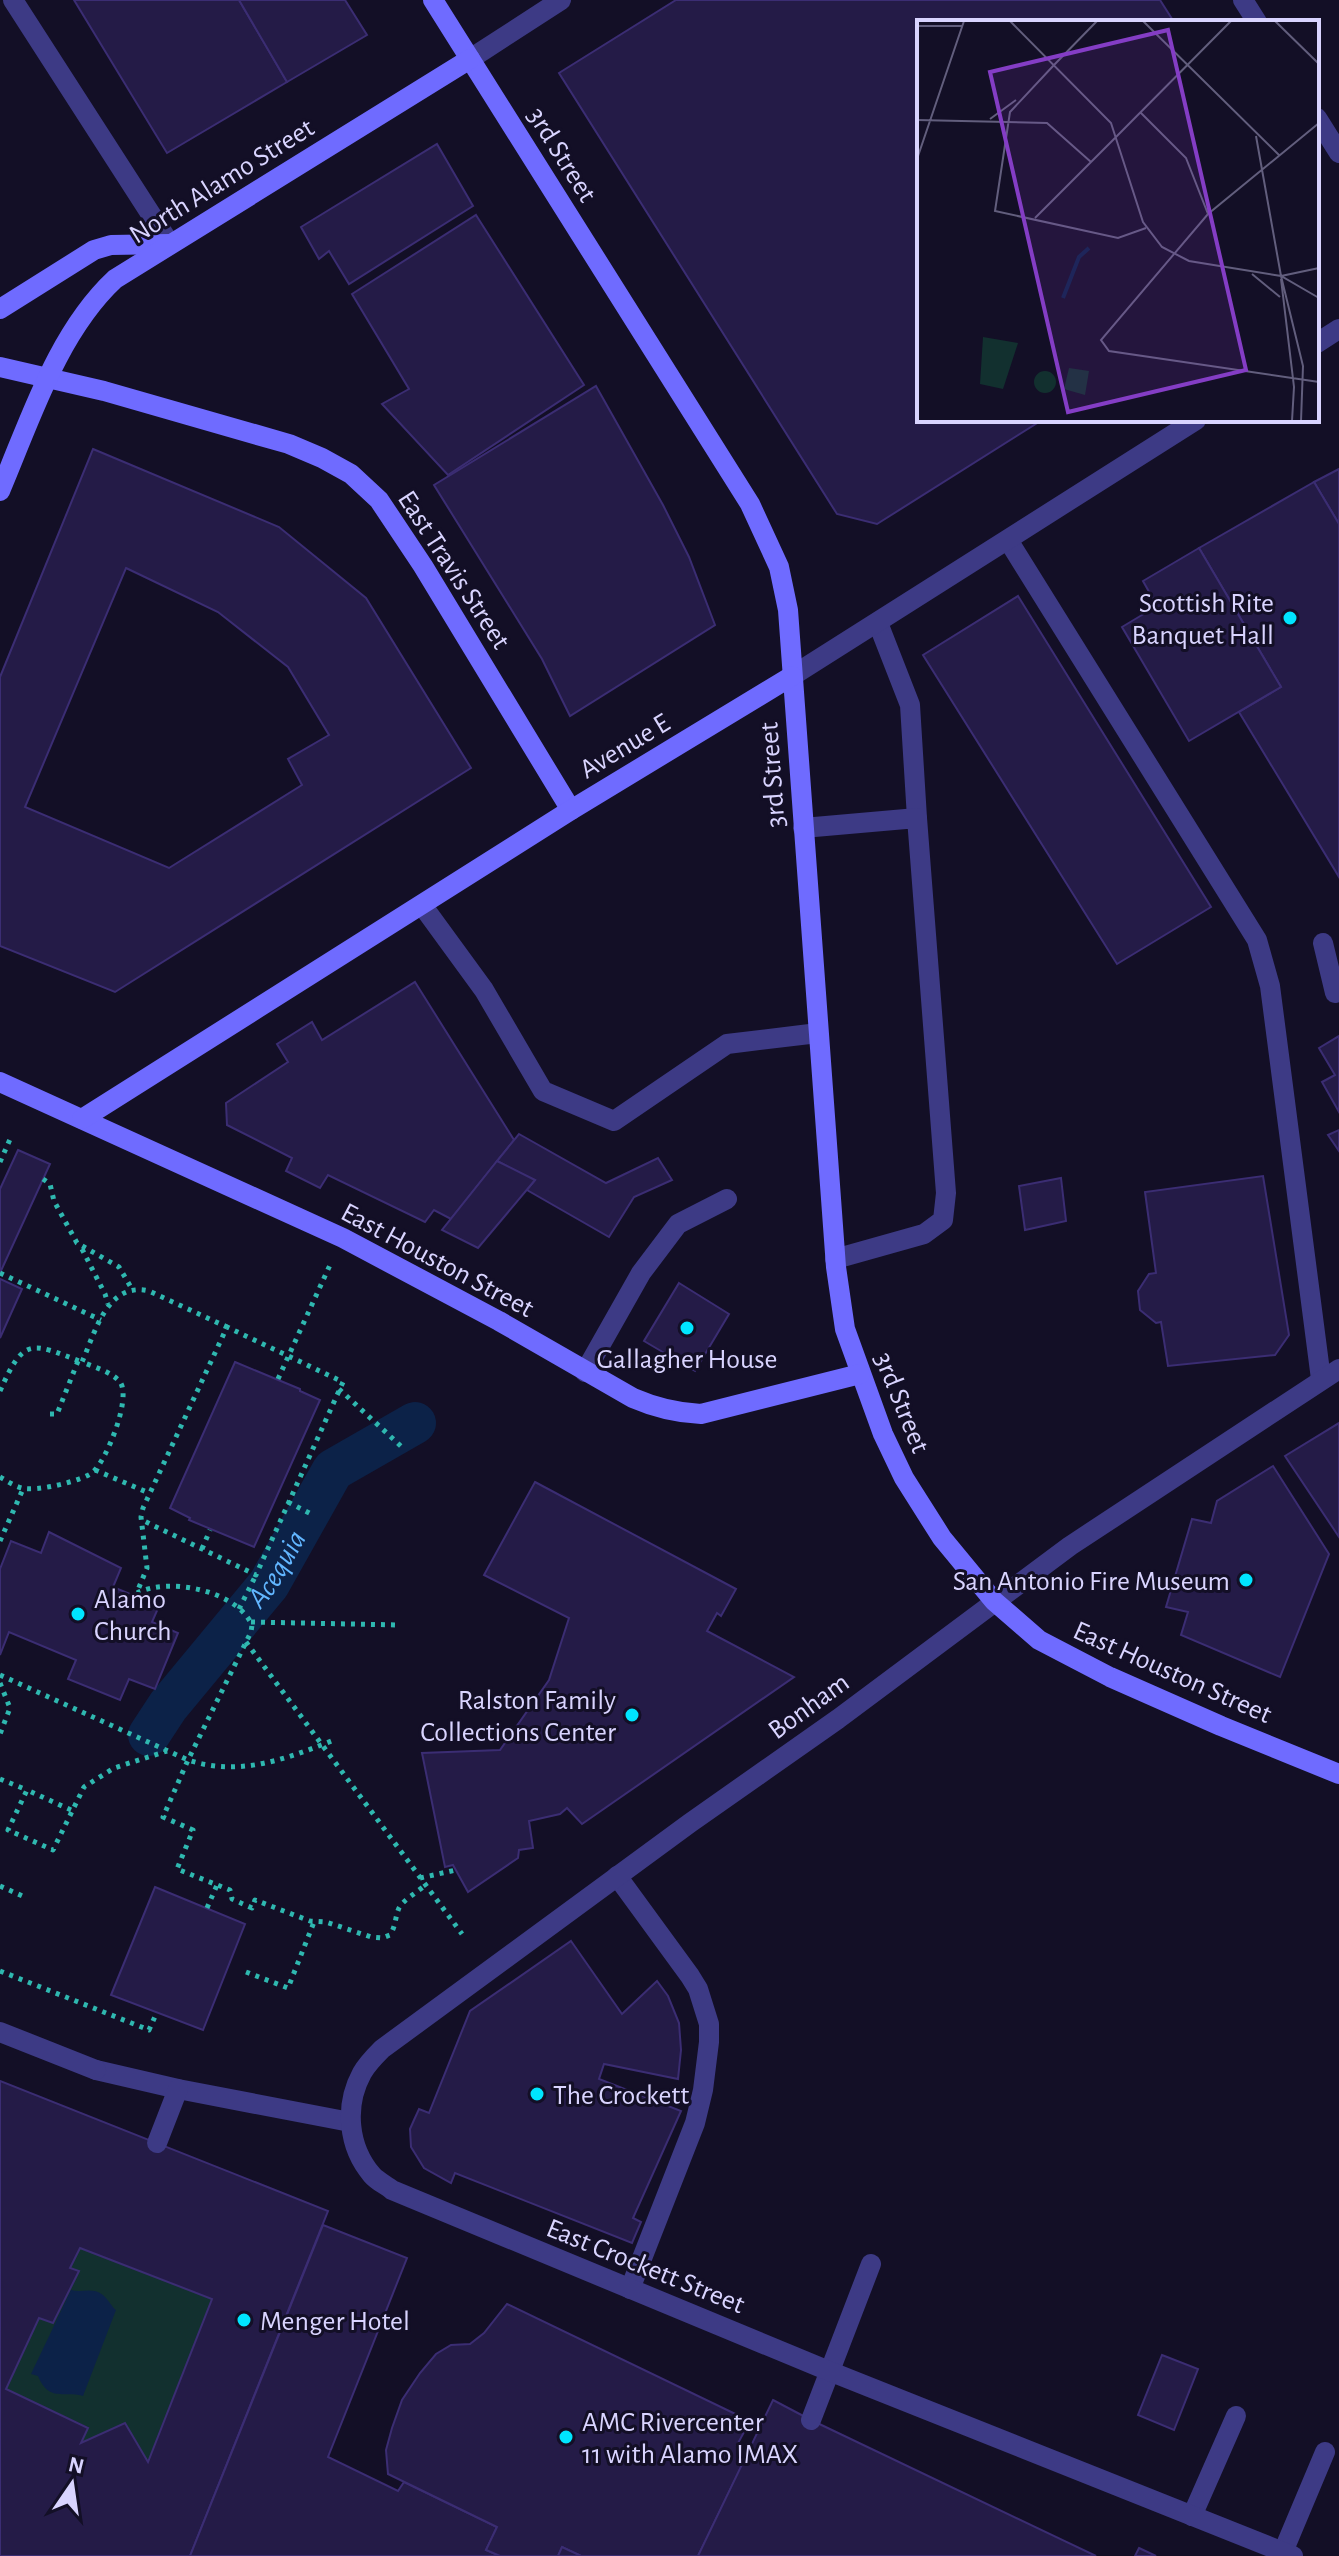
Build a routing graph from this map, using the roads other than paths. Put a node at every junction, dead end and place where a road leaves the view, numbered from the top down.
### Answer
1 (13, 0) edge
2 (433, 0) edge
3 (561, 0) edge
4 (1243, 0) edge
5 (1256, 20) edge
6 (470, 59) junction
7 (1319, 121) edge
8 (1339, 153) edge
9 (170, 244) junction
10 (0, 309) edge
11 (1339, 329) edge
12 (1319, 342) edge
13 (0, 367) edge
14 (48, 377) junction
15 (1193, 422) edge
16 (0, 491) edge
17 (1008, 540) junction
18 (878, 623) junction
19 (792, 676) junction
20 (571, 810) junction
21 (917, 818) junction
22 (803, 828) junction
23 (422, 905) junction
24 (1323, 943) dead end
25 (1339, 990) edge
26 (818, 1033) junction
27 (0, 1082) edge
28 (82, 1119) junction
29 (727, 1199) dead end
30 (835, 1259) junction
31 (585, 1372) junction
32 (860, 1374) junction
33 (1330, 1374) edge
34 (994, 1601) junction
35 (1339, 1774) edge
36 (617, 1876) junction
37 (0, 2032) edge
38 (178, 2089) junction
39 (350, 2122) junction
40 (157, 2143) dead end
41 (871, 2264) dead end
42 (630, 2289) junction
43 (829, 2371) junction
44 (1236, 2416) dead end
45 (811, 2420) dead end
46 (1325, 2452) dead end
47 (1192, 2516) junction
48 (1288, 2554) edge

1 - 9 street
2 - 6 main road, 3rd Street
3 - 6 street, North Alamo Street
4 - 5 street
6 - 9 main road, North Alamo Street
6 - 19 main road, 3rd Street
7 - 8 street
9 - 10 main road
9 - 14 main road, North Alamo Street
11 - 12 street
13 - 14 main road, East Travis Street
14 - 16 main road, North Alamo Street
14 - 20 main road, East Travis Street
15 - 17 street, Avenue E
17 - 18 street, Avenue E
17 - 33 street
18 - 19 street, Avenue E
18 - 21 street
19 - 20 main road, Avenue E
19 - 22 main road, 3rd Street
20 - 23 main road, Avenue E
21 - 22 street
21 - 30 street
22 - 26 main road, 3rd Street
23 - 26 street
23 - 28 main road, Avenue E
24 - 25 street
26 - 30 main road, 3rd Street
27 - 28 main road, East Houston Street
28 - 31 main road, East Houston Street
29 - 31 street
30 - 32 main road, 3rd Street
31 - 32 main road, East Houston Street
32 - 34 main road, 3rd Street
33 - 34 street, Bonham
34 - 35 main road, East Houston Street
34 - 36 street, Bonham
36 - 39 street, Bonham
36 - 42 street
37 - 38 street
38 - 39 street
38 - 40 street
39 - 42 street, East Crockett Street
41 - 43 street
42 - 43 street, East Crockett Street
43 - 45 street
43 - 47 street, East Crockett Street
44 - 47 street
46 - 48 street
47 - 48 street, East Crockett Street

